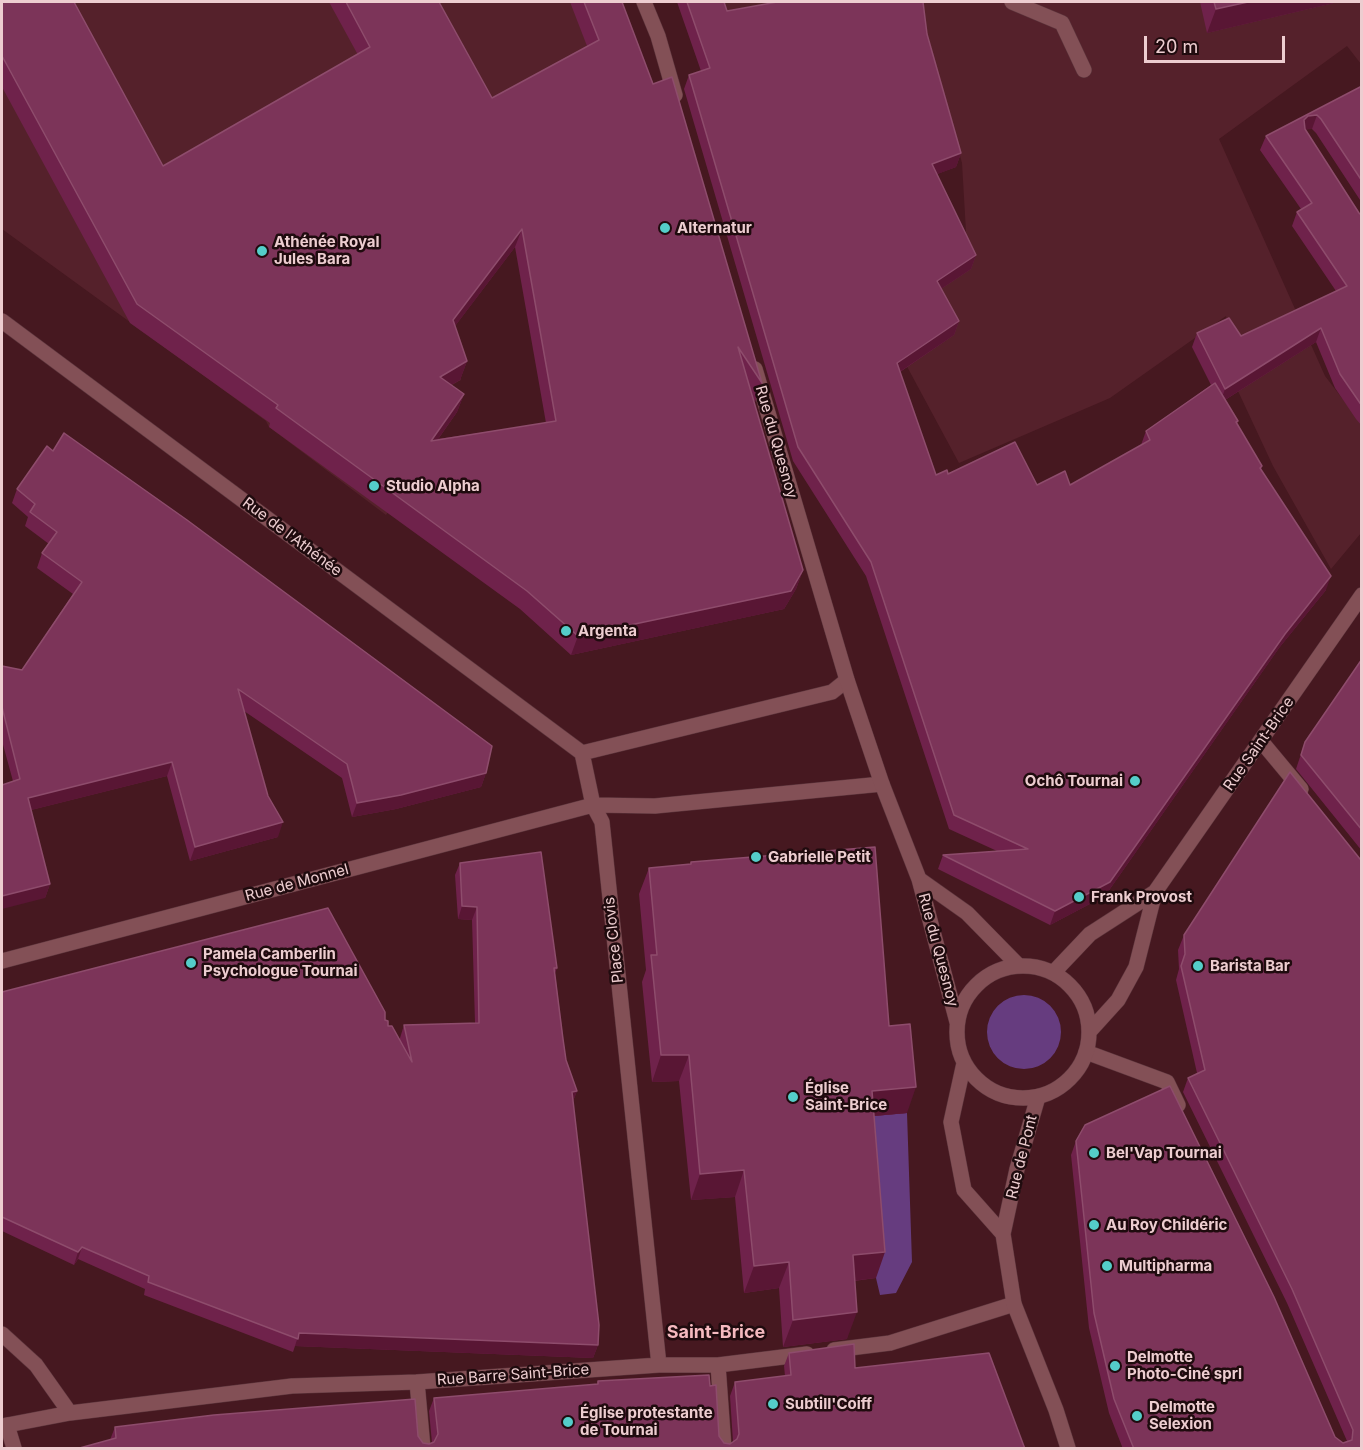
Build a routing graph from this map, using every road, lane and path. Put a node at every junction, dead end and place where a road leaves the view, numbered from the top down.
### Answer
1 (644, 2) edge
2 (1012, 2) edge
3 (1084, 70) dead end
4 (678, 105) edge
5 (2, 321) edge
6 (752, 357) edge
7 (1362, 595) edge
8 (847, 680) junction
9 (1261, 741) junction
10 (582, 753) junction
11 (882, 784) junction
12 (1308, 798) edge
13 (593, 804) junction
14 (919, 879) junction
15 (1155, 892) junction
16 (2, 961) edge
17 (1019, 966) junction
18 (1053, 973) junction
19 (957, 1022) junction
20 (1089, 1032) junction
21 (1086, 1052) junction
22 (964, 1063) junction
23 (1038, 1097) junction
24 (1182, 1114) edge
25 (1003, 1234) junction
26 (1014, 1304) junction
27 (2, 1334) edge
28 (659, 1365) junction
29 (718, 1365) junction
30 (417, 1382) junction
31 (70, 1413) junction
32 (4, 1425) edge
33 (14, 1449) edge
34 (423, 1449) edge
35 (724, 1449) edge
36 (1068, 1449) edge

1 - 4 street
2 - 3 street
5 - 10 street, Rue de l'Athénée
6 - 8 street, Rue du Quesnoy
7 - 9 street, Rue Saint-Brice
8 - 10 street
8 - 11 street, Rue du Quesnoy
9 - 12 street
9 - 15 street, Rue Saint-Brice
10 - 13 street, Place Clovis
11 - 13 street
11 - 14 street, Rue du Quesnoy
13 - 16 street, Rue de Monnel
13 - 28 street, Place Clovis
14 - 17 street, Rue du Quesnoy
14 - 19 street, Rue du Quesnoy
15 - 18 street, Rue Saint-Brice
15 - 20 street, Rue Saint-Brice
17 - 18 street
17 - 19 street
18 - 20 street
19 - 22 street
20 - 21 street, Rue de Pont
21 - 23 street, Rue de Pont
21 - 24 street
22 - 23 street
22 - 25 street
23 - 25 street, Rue de Pont
25 - 26 street, Rue de Pont
26 - 29 street, Rue Barre Saint-Brice
26 - 36 street, Rue de Pont
27 - 31 street
28 - 29 street, Rue Barre Saint-Brice
28 - 30 street, Rue Barre Saint-Brice
29 - 35 street
30 - 31 street, Rue Barre Saint-Brice
30 - 34 street
31 - 32 street, Rue Barre Saint-Brice
32 - 33 street

